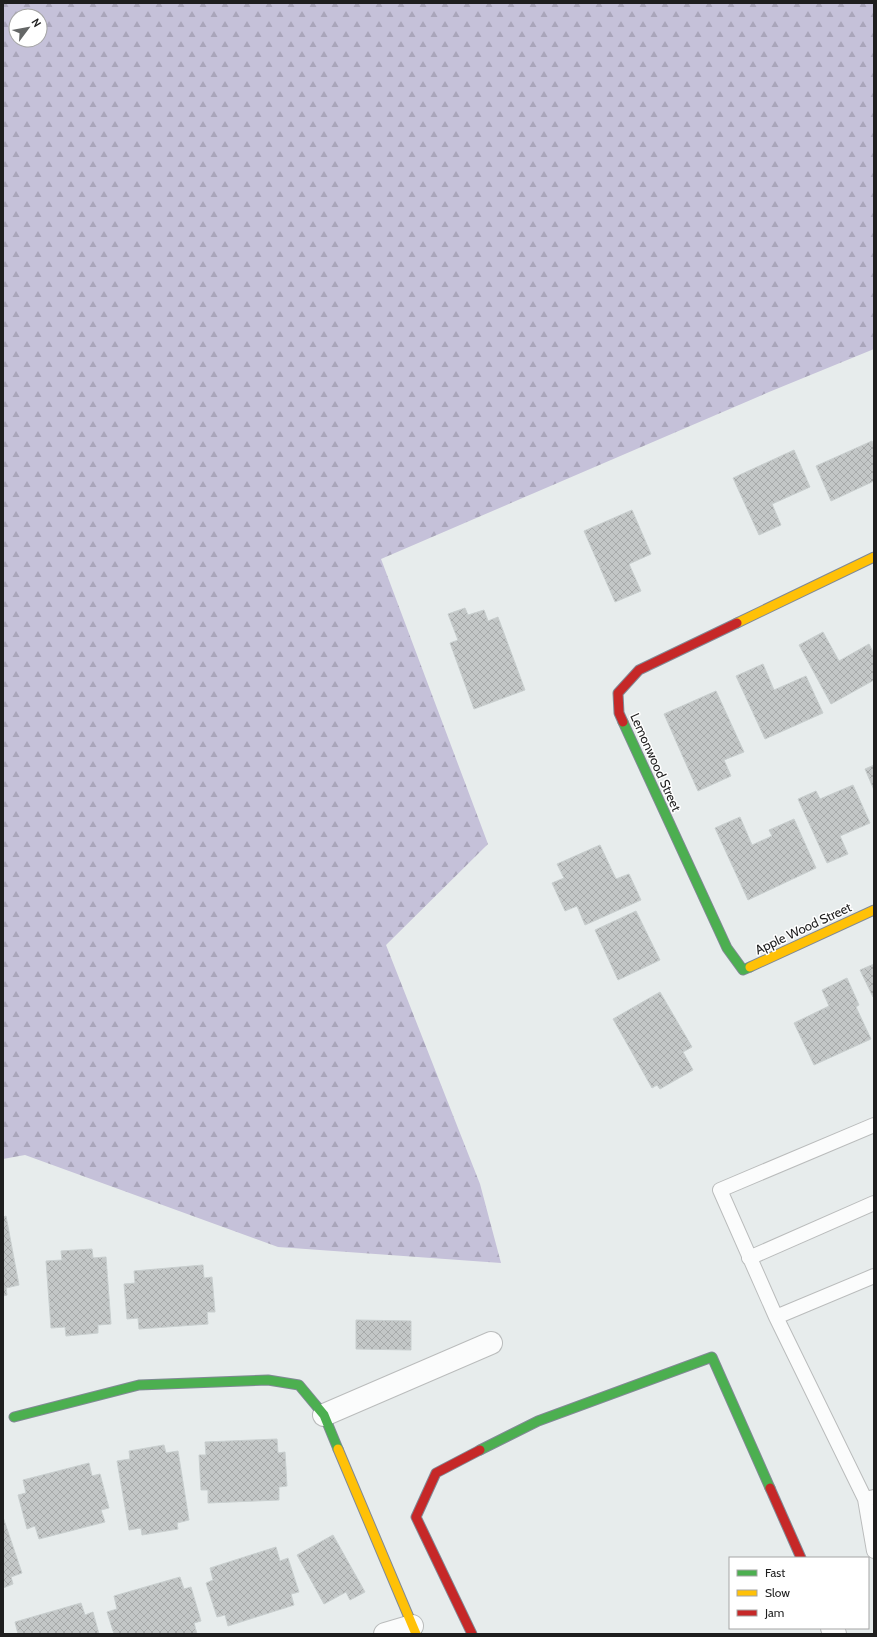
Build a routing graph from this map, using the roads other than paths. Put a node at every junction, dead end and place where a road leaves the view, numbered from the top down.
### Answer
1 (874, 557) edge
2 (874, 910) edge
3 (743, 970) joint
4 (874, 1125) edge
5 (874, 1203) edge
6 (749, 1258) junction
7 (874, 1276) edge
8 (776, 1317) junction
9 (491, 1343) dead end
10 (324, 1415) junction
11 (14, 1417) dead end
12 (870, 1498) edge
13 (874, 1551) edge
14 (801, 1557) edge
15 (414, 1630) edge
16 (384, 1634) edge
17 (472, 1634) edge

1 - 3 street, Lemonwood Street
2 - 3 street, Apple Wood Street
4 - 6 lane
5 - 6 lane
6 - 8 lane
7 - 8 lane
8 - 12 lane
9 - 10 street
10 - 11 street
10 - 15 street
12 - 13 lane
14 - 17 street
15 - 16 street

